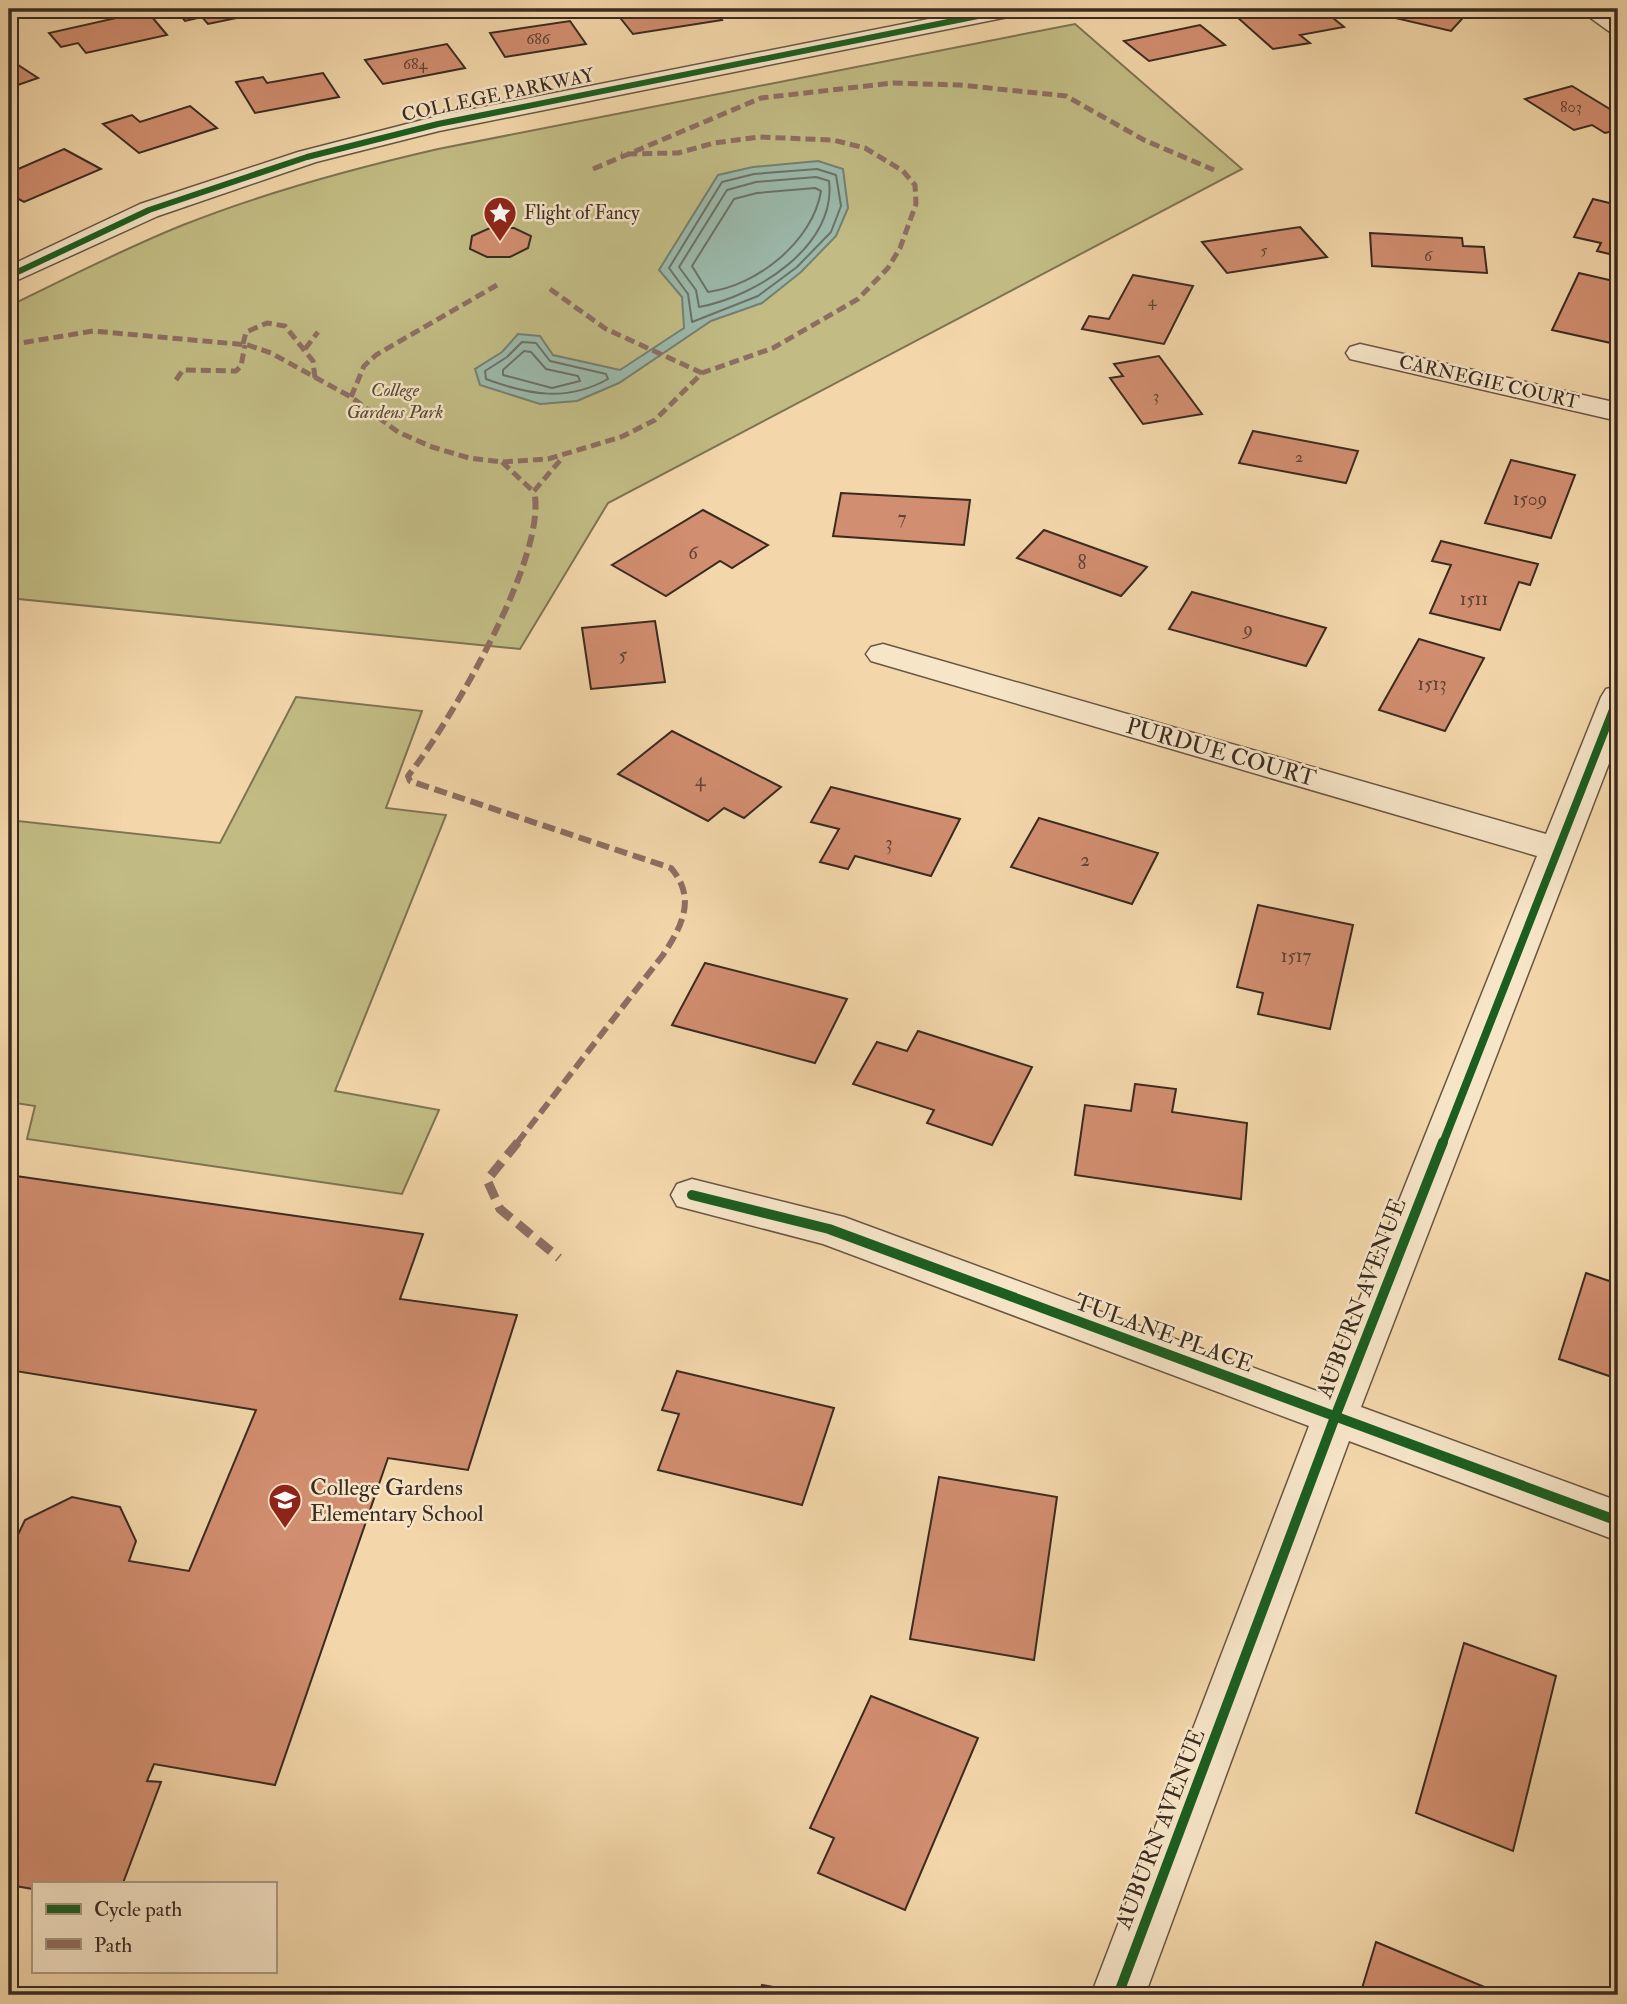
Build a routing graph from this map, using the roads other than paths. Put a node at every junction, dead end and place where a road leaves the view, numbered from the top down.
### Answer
1 (1013, 9) edge
2 (1590, 9) edge
3 (969, 13) edge
4 (1618, 27) edge
5 (9, 276) edge
6 (1360, 353) dead end
7 (1618, 412) edge
8 (883, 653) dead end
9 (1618, 697) edge
10 (1558, 850) junction
11 (692, 1195) dead end
12 (1335, 1417) junction
13 (1618, 1521) edge
14 (1118, 1995) edge

1 - 3 street, COLLEGE PARKWAY
2 - 4 street
3 - 5 street, COLLEGE PARKWAY
6 - 7 street, CARNEGIE COURT
8 - 10 street, PURDUE COURT
9 - 10 street, AUBURN AVENUE
10 - 12 street, AUBURN AVENUE
11 - 12 street, TULANE PLACE
12 - 13 street, TULANE PLACE
12 - 14 street, AUBURN AVENUE

